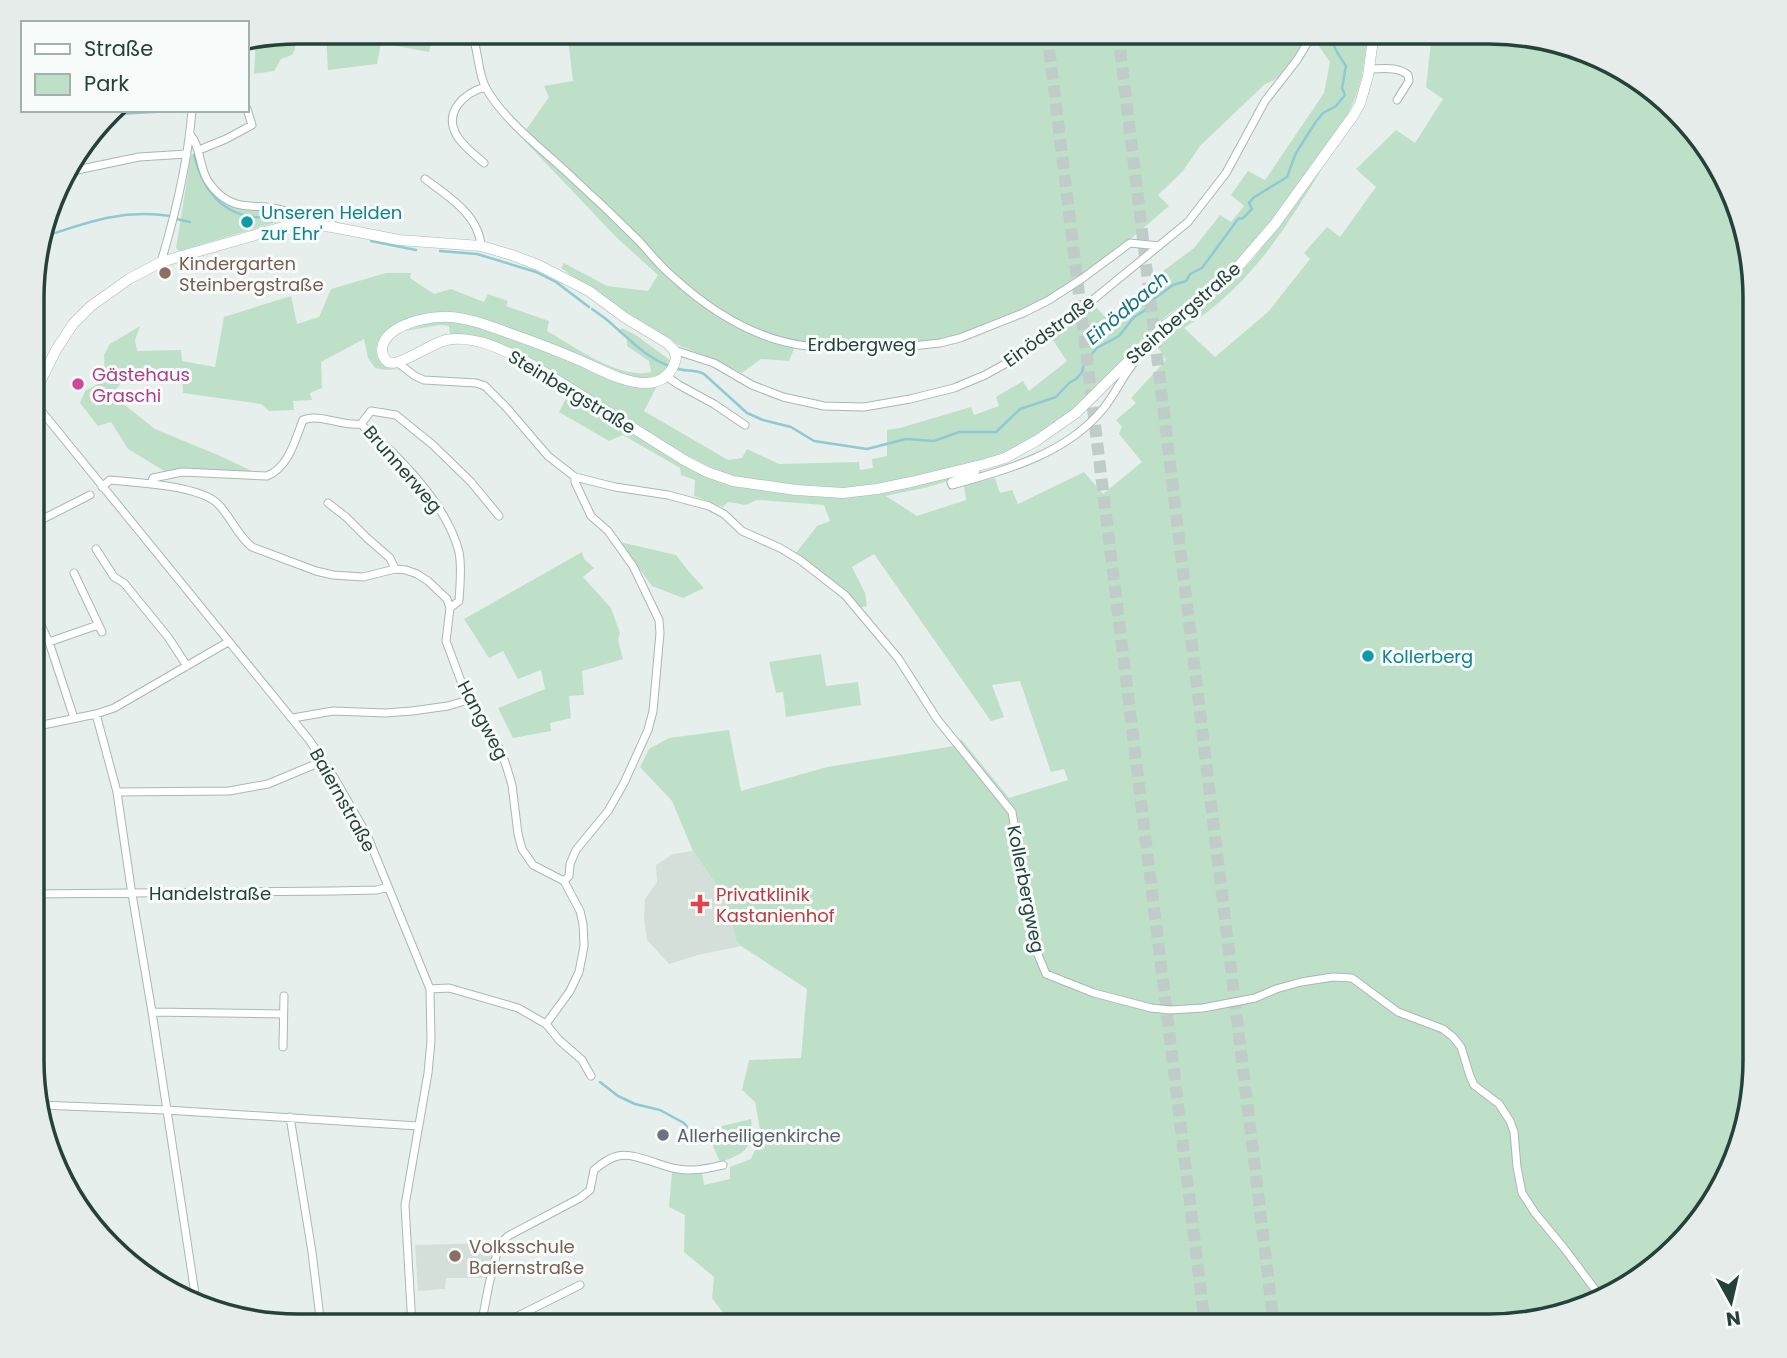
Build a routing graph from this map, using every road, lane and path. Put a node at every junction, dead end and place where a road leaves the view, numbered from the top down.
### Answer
1 (476, 44) edge
2 (1308, 44) edge
3 (1373, 44) edge
4 (1370, 69) junction
5 (485, 87) junction
6 (1397, 100) dead end
7 (192, 112) edge
8 (248, 112) edge
9 (190, 135) junction
10 (199, 150) junction
11 (187, 154) junction
12 (484, 163) dead end
13 (79, 170) edge
14 (425, 179) dead end
15 (288, 218) junction
16 (481, 246) junction
17 (1159, 246) junction
18 (161, 262) junction
19 (675, 354) junction
20 (1134, 354) junction
21 (398, 363) junction
22 (668, 374) junction
23 (44, 375) edge
24 (44, 414) edge
25 (361, 424) junction
26 (745, 425) dead end
27 (975, 467) junction
28 (575, 477) junction
29 (151, 484) junction
30 (102, 487) junction
31 (90, 495) dead end
32 (328, 503) dead end
33 (499, 516) dead end
34 (44, 518) edge
35 (96, 549) dead end
36 (396, 569) junction
37 (74, 573) dead end
38 (450, 608) junction
39 (44, 632) edge
40 (49, 642) junction
41 (228, 642) junction
42 (187, 666) junction
43 (468, 700) junction
44 (96, 715) junction
45 (74, 718) junction
46 (293, 718) junction
47 (44, 725) edge
48 (323, 761) junction
49 (117, 792) junction
50 (564, 881) junction
51 (388, 887) junction
52 (132, 893) junction
53 (44, 894) edge
54 (430, 989) junction
55 (284, 996) dead end
56 (152, 1012) junction
57 (283, 1014) junction
58 (546, 1024) junction
59 (283, 1047) dead end
60 (591, 1076) dead end
61 (48, 1105) edge
62 (166, 1110) junction
63 (290, 1117) junction
64 (418, 1126) junction
65 (723, 1165) dead end
66 (580, 1285) dead end
67 (1595, 1291) edge
68 (195, 1292) edge
69 (320, 1314) edge
70 (411, 1314) edge
71 (483, 1314) edge
72 (522, 1314) edge

1 - 5 street, Erdbergweg
2 - 17 street, Einödstraße
3 - 4 main road, Steinbergstraße
4 - 6 street
4 - 20 main road, Steinbergstraße
5 - 12 street
5 - 17 street, Erdbergweg
7 - 9 street
8 - 10 street
9 - 10 street
9 - 11 street
10 - 15 street
11 - 13 street
11 - 18 street
14 - 16 street
15 - 16 main road
15 - 18 main road
16 - 19 main road
17 - 19 street, Einödstraße
18 - 23 main road
19 - 22 main road
20 - 27 main road, Steinbergstraße
20 - 27 street
21 - 22 main road, Steinbergstraße
21 - 27 main road, Steinbergstraße
21 - 28 street, Kollerbergweg
22 - 26 street
24 - 30 street, Baiernstraße
25 - 29 street
25 - 33 street, Brunnerweg
25 - 38 street, Brunnerweg
28 - 50 street
28 - 67 street, Kollerbergweg
29 - 30 street
29 - 36 street
30 - 41 street, Baiernstraße
31 - 34 street
32 - 36 street
35 - 42 street
36 - 38 street
37 - 40 street
38 - 43 street, Hangweg
39 - 40 street
40 - 45 street
41 - 42 street
41 - 46 street, Baiernstraße
42 - 44 street
43 - 46 street
43 - 50 street, Hangweg
44 - 45 street
44 - 49 street
45 - 47 street
46 - 48 street, Baiernstraße
48 - 49 street
48 - 51 street, Baiernstraße
49 - 52 street
50 - 58 street
51 - 52 street, Handelstraße
51 - 54 street, Baiernstraße
52 - 53 street, Handelstraße
52 - 56 street
54 - 58 street
54 - 64 street, Baiernstraße
55 - 57 street
56 - 57 street
56 - 62 street
57 - 59 street
58 - 60 street
61 - 62 street
62 - 63 street
62 - 68 street
63 - 64 street
63 - 69 street
64 - 70 street, Baiernstraße
65 - 71 street
66 - 72 street

